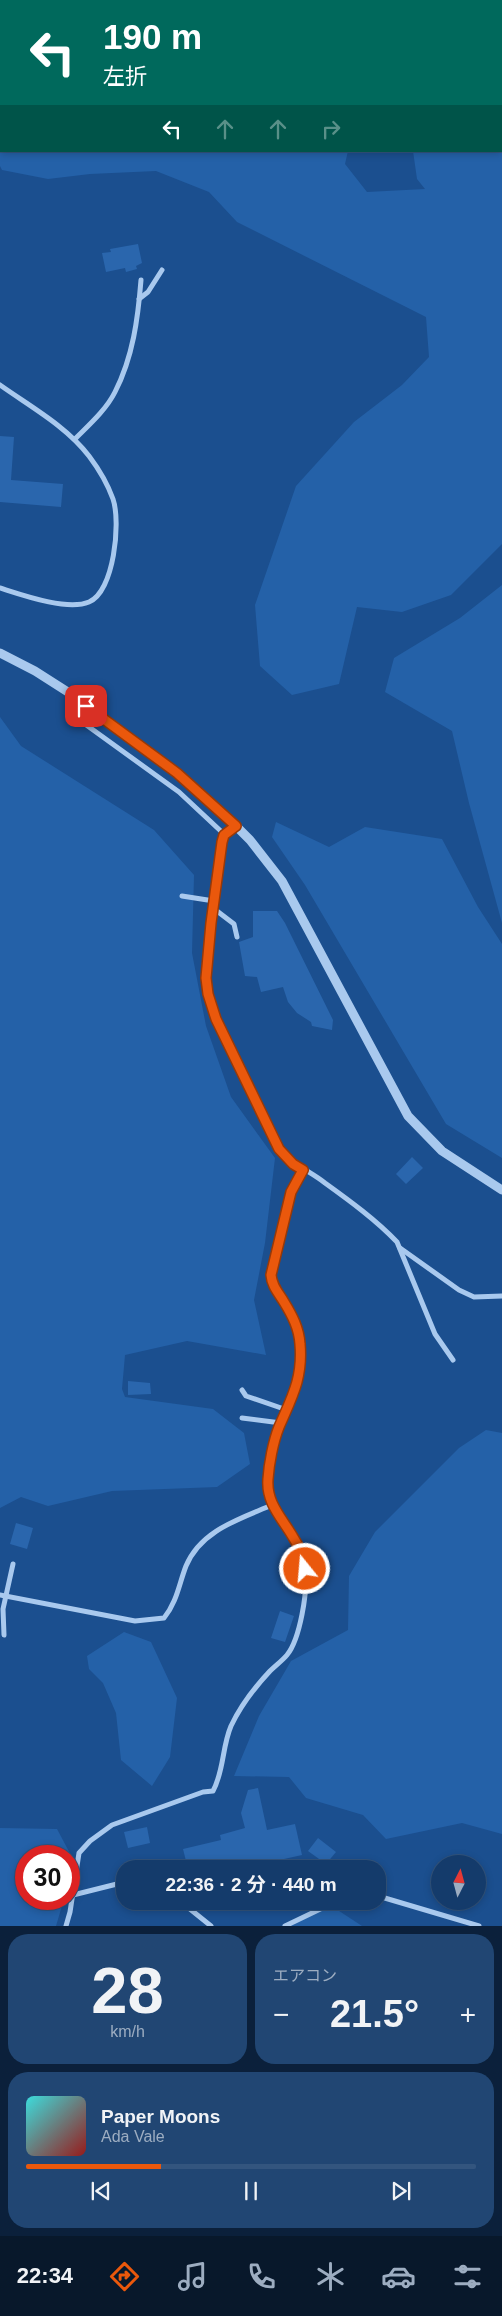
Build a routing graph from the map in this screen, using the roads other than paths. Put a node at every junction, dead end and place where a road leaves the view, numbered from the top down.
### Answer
1 (162, 270) dead end
2 (141, 280) dead end
3 (140, 299) junction
4 (0, 385) edge
5 (75, 439) junction
6 (0, 588) edge
7 (0, 652) edge
8 (78, 719) dead end
9 (236, 826) junction
10 (224, 835) junction
11 (182, 896) dead end
12 (214, 901) junction
13 (213, 908) junction
14 (237, 937) dead end
15 (303, 1170) junction
16 (502, 1190) edge
17 (400, 1248) junction
18 (502, 1296) edge
19 (453, 1360) dead end
20 (242, 1390) dead end
21 (287, 1410) junction
22 (242, 1418) dead end
23 (282, 1422) junction
24 (272, 1505) junction
25 (13, 1564) dead end
26 (2, 1595) edge
27 (4, 1634) dead end
28 (80, 1853) edge
29 (116, 1884) edge
30 (80, 1893) edge
31 (386, 1898) edge
32 (70, 1910) edge
33 (191, 1910) edge
34 (318, 1910) edge
35 (66, 1926) edge
36 (211, 1926) edge
37 (285, 1926) edge
38 (478, 1926) edge

1 - 3 street
2 - 3 street
3 - 5 street
4 - 5 street
5 - 6 street
7 - 9 street
8 - 10 street
9 - 10 street
9 - 16 street
10 - 12 street
11 - 12 street
12 - 13 street
13 - 14 street
13 - 15 street
15 - 17 street
15 - 21 street
17 - 18 street
17 - 19 street
20 - 21 street
21 - 23 street
22 - 23 street
23 - 24 street
24 - 26 street
24 - 28 street
25 - 26 street
26 - 27 street
29 - 30 street
31 - 38 street
32 - 35 street
33 - 36 street
34 - 37 street

